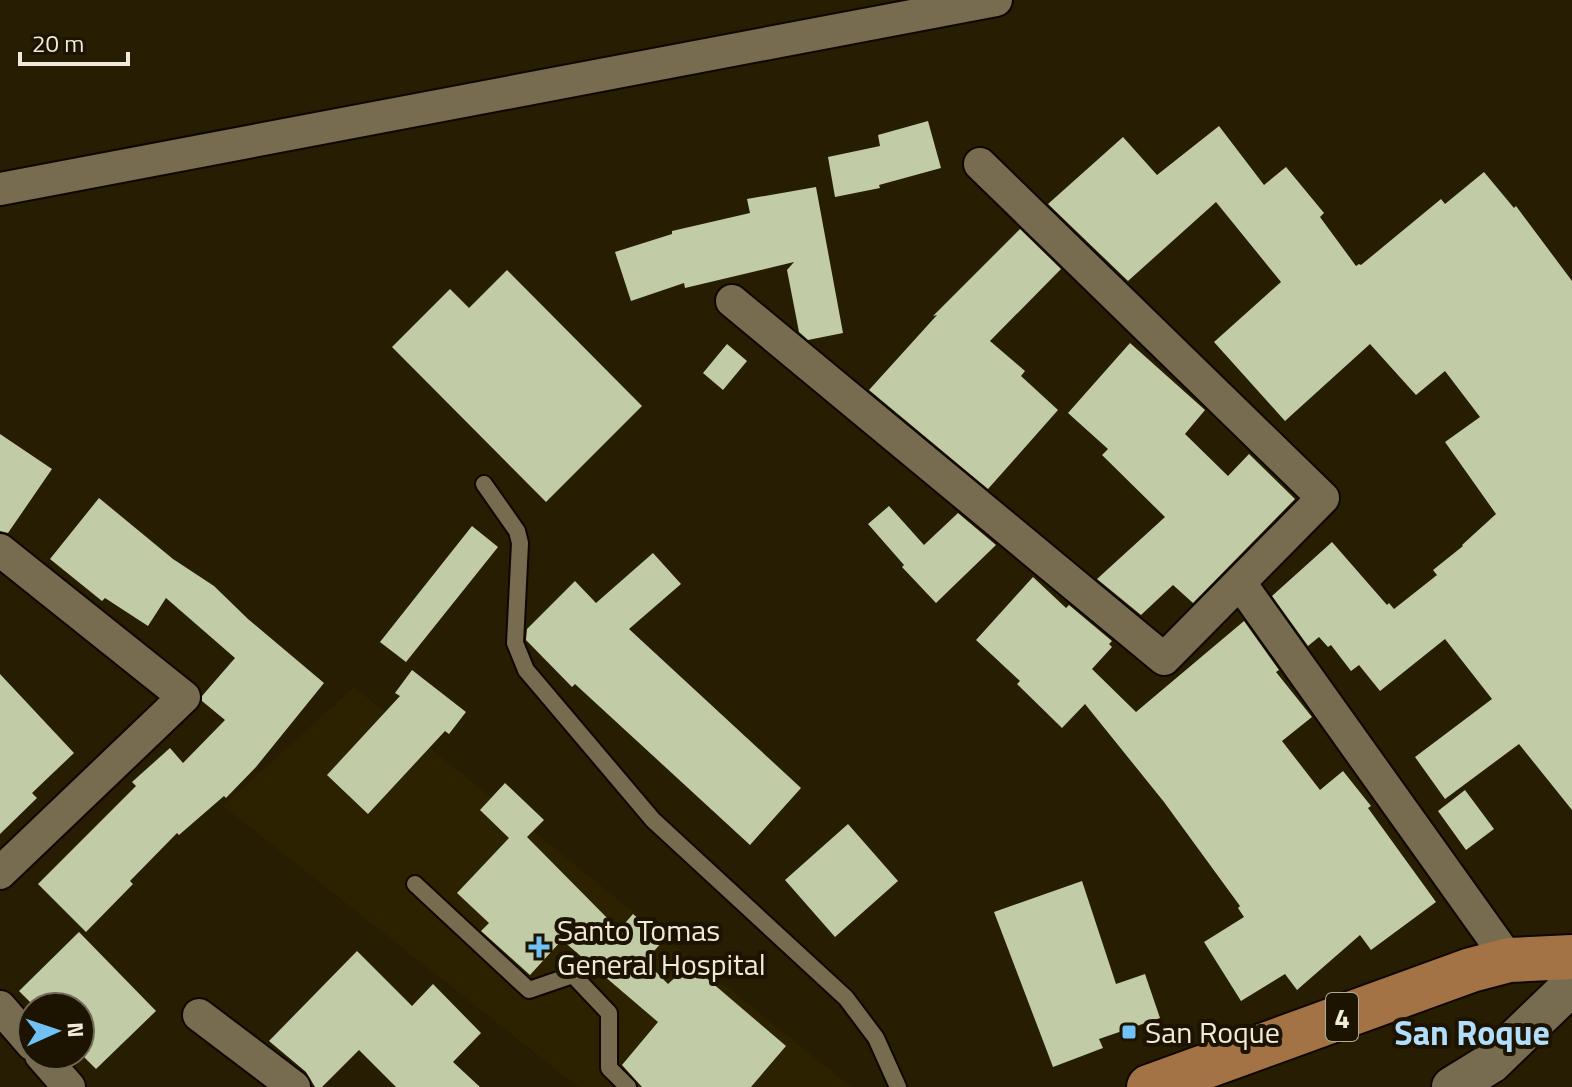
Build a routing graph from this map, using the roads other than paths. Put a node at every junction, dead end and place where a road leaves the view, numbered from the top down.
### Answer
1 (996, 0) edge
2 (980, 164) dead end
3 (0, 189) edge
4 (732, 301) dead end
5 (484, 484) dead end
6 (0, 550) edge
7 (1240, 583) junction
8 (0, 873) edge
9 (415, 884) dead end
10 (1572, 957) edge
11 (1509, 960) junction
12 (1572, 985) edge
13 (0, 1007) edge
14 (199, 1015) dead end
15 (16, 1026) edge
16 (55, 1071) edge
17 (69, 1087) edge
18 (294, 1087) edge
19 (628, 1087) edge
20 (898, 1087) edge
21 (1149, 1087) edge
22 (1452, 1087) edge

1 - 3 street
2 - 7 street
4 - 7 street
5 - 20 lane
6 - 8 street
7 - 11 street
9 - 19 lane
10 - 11 highway, 4
11 - 21 highway, 4
12 - 22 street
13 - 15 street
14 - 18 street
16 - 17 street

